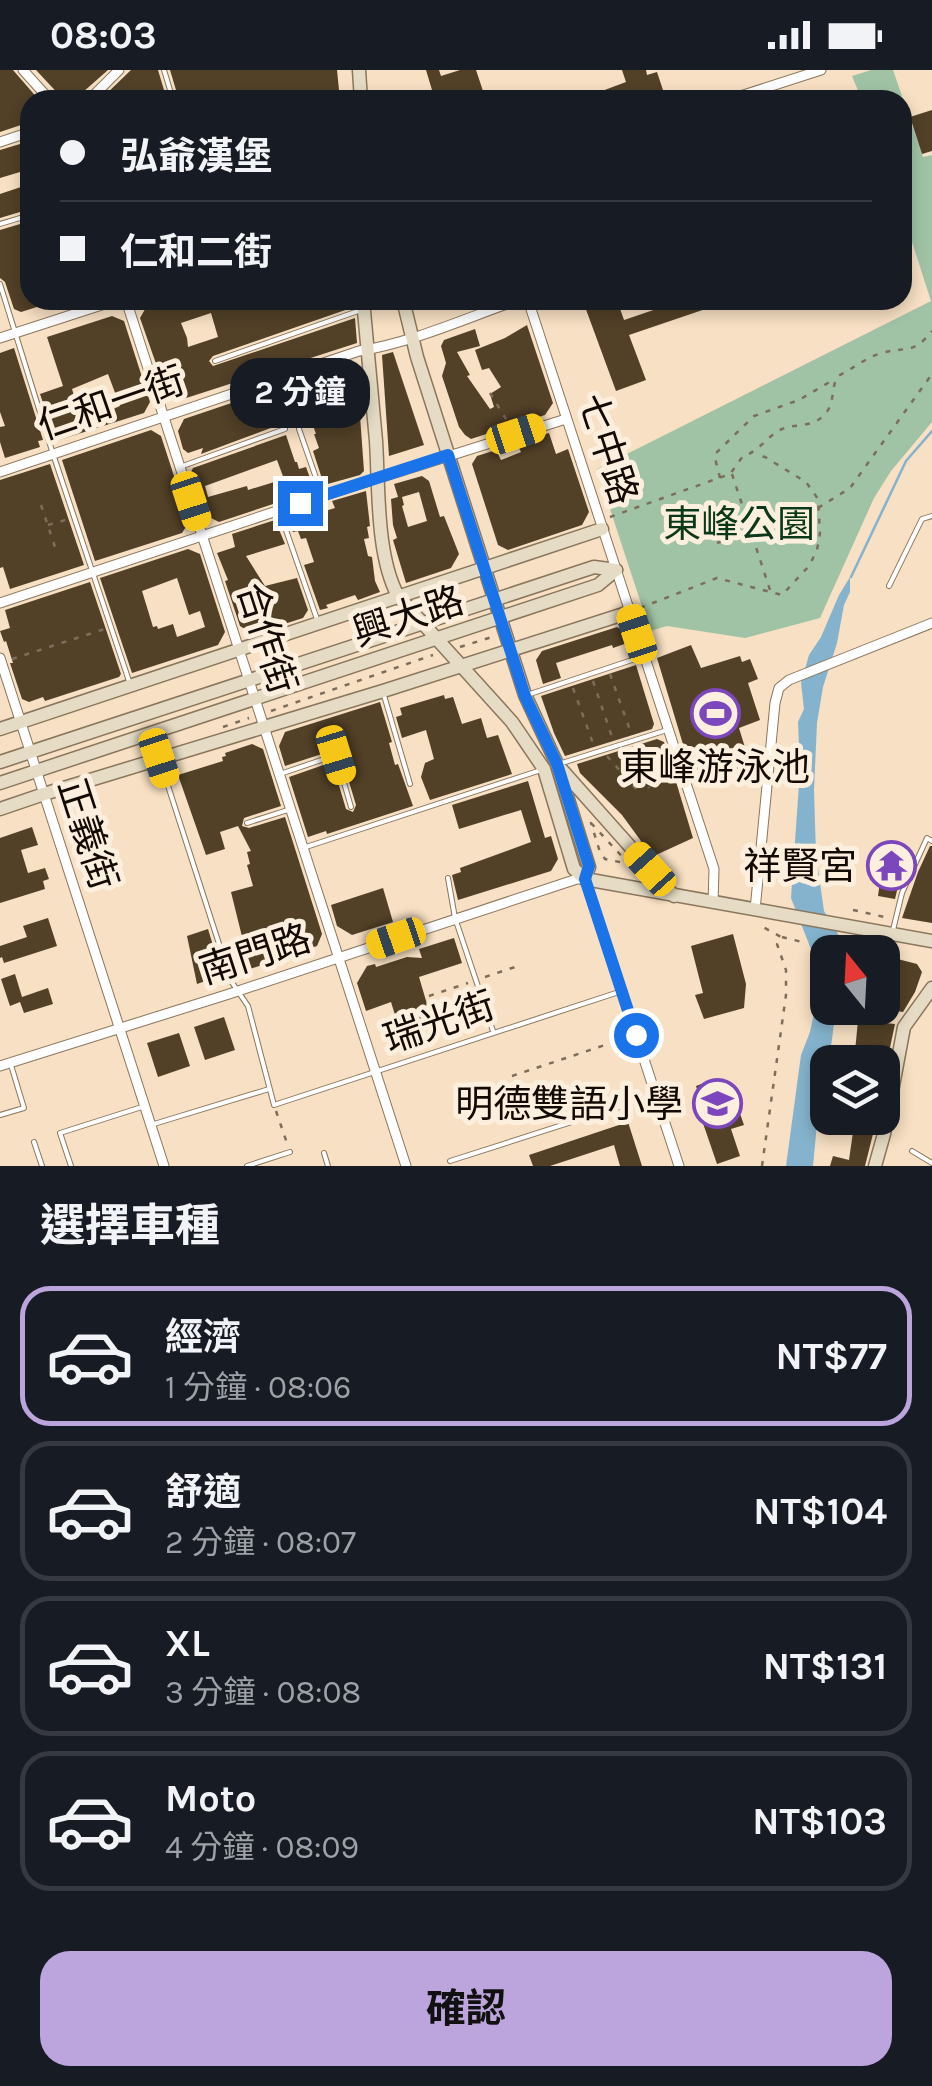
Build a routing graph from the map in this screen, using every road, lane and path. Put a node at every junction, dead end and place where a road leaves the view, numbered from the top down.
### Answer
1 (23, 70) edge
2 (118, 70) edge
3 (821, 70) edge
4 (41, 90) edge
5 (99, 90) edge
6 (759, 90) edge
7 (0, 284) edge
8 (86, 310) edge
9 (129, 310) edge
10 (348, 310) edge
11 (365, 310) edge
12 (405, 310) edge
13 (489, 310) edge
14 (531, 310) edge
15 (932, 331) edge
16 (16, 333) junction
17 (0, 338) edge
18 (413, 340) junction
19 (369, 350) junction
20 (215, 361) dead end
21 (932, 374) edge
22 (834, 380) junction
23 (490, 392) dead end
24 (164, 416) junction
25 (566, 418) junction
26 (286, 429) dead end
27 (299, 429) dead end
28 (516, 434) junction
29 (52, 454) junction
30 (753, 454) junction
31 (448, 455) junction
32 (180, 467) junction
33 (0, 472) edge
34 (732, 473) junction
35 (378, 478) junction
36 (720, 478) junction
37 (322, 496) junction
38 (40, 504) dead end
39 (818, 508) junction
40 (279, 510) junction
41 (932, 516) edge
42 (76, 517) junction
43 (48, 525) junction
44 (601, 525) junction
45 (752, 532) junction
46 (202, 535) junction
47 (717, 543) dead end
48 (55, 547) dead end
49 (484, 568) junction
50 (616, 570) junction
51 (94, 573) junction
52 (889, 586) dead end
53 (771, 592) junction
54 (398, 596) junction
55 (494, 600) junction
56 (0, 604) edge
57 (630, 612) junction
58 (500, 618) junction
59 (318, 622) junction
60 (423, 623) junction
61 (932, 623) edge
62 (112, 627) junction
63 (505, 633) junction
64 (437, 638) junction
65 (448, 650) junction
66 (511, 650) junction
67 (240, 652) junction
68 (644, 656) junction
69 (1, 660) edge
70 (463, 666) junction
71 (608, 668) junction
72 (591, 675) junction
73 (249, 681) junction
74 (571, 682) junction
75 (131, 686) junction
76 (383, 691) junction
77 (525, 696) junction
78 (255, 699) junction
79 (262, 720) junction
80 (20, 722) junction
81 (224, 726) dead end
82 (0, 729) edge
83 (667, 730) junction
84 (634, 741) junction
85 (615, 747) junction
86 (604, 750) junction
87 (30, 753) junction
88 (596, 753) junction
89 (159, 758) junction
90 (0, 762) edge
91 (551, 766) junction
92 (36, 772) junction
93 (279, 774) junction
94 (0, 783) edge
95 (410, 784) dead end
96 (649, 788) dead end
97 (638, 791) dead end
98 (44, 794) junction
99 (351, 806) dead end
100 (0, 810) edge
101 (291, 810) junction
102 (247, 823) dead end
103 (932, 840) edge
104 (303, 848) junction
105 (629, 864) joint
106 (448, 878) dead end
107 (585, 879) junction
108 (674, 896) junction
109 (713, 903) junction
110 (853, 910) dead end
111 (761, 911) junction
112 (455, 918) junction
113 (896, 919) junction
114 (892, 934) junction
115 (781, 937) junction
116 (932, 940) edge
117 (802, 942) dead end
118 (338, 958) junction
119 (522, 965) dead end
120 (476, 980) junction
121 (932, 988) edge
122 (238, 991) junction
123 (622, 991) junction
124 (429, 996) dead end
125 (120, 1029) junction
126 (493, 1033) junction
127 (636, 1035) junction
128 (5, 1065) edge
129 (376, 1073) junction
130 (512, 1076) dead end
131 (269, 1089) junction
132 (656, 1095) junction
133 (274, 1105) junction
134 (145, 1106) junction
135 (0, 1116) edge
136 (151, 1125) junction
137 (34, 1142) dead end
138 (912, 1151) dead end
139 (290, 1152) joint
140 (324, 1153) dead end
141 (450, 1162) dead end
142 (932, 1163) edge
143 (42, 1166) edge
144 (71, 1166) edge
145 (164, 1166) edge
146 (247, 1166) edge
147 (328, 1166) edge
148 (406, 1166) edge
149 (678, 1166) edge
150 (762, 1166) edge
151 (875, 1166) edge

1 - 4 street
2 - 5 street
3 - 6 street
7 - 16 lane
8 - 16 street
9 - 24 street, 合作街
10 - 20 lane
11 - 19 street
12 - 18 street
13 - 18 street, 仁和一街
14 - 25 street, 七中路
15 - 22 path
16 - 17 street
16 - 29 lane
18 - 19 street, 仁和一街
18 - 31 street
19 - 24 street, 仁和一街
19 - 35 street
21 - 39 path
22 - 30 path
22 - 36 path
23 - 28 path
24 - 29 street, 仁和一街
24 - 32 street, 合作街
25 - 28 street
25 - 44 street, 七中路
26 - 32 lane
27 - 37 lane
28 - 31 street
29 - 33 street, 仁和一街
29 - 42 lane
30 - 34 path
30 - 39 path
31 - 35 street
31 - 49 street
32 - 46 street, 合作街
34 - 36 path
34 - 45 path
35 - 37 street
35 - 54 street
36 - 44 path
37 - 40 street
38 - 43 path
39 - 53 path
40 - 46 street
40 - 59 lane
41 - 52 lane
42 - 43 path
42 - 51 lane
43 - 48 path
44 - 49 street, 興大路
44 - 50 street, 七中路
45 - 47 path
45 - 53 path
46 - 51 street
46 - 67 street, 合作街
49 - 54 street, 興大路
49 - 55 street
50 - 55 street, 興大路
50 - 57 street, 七中路
50 - 58 street, 興大路
51 - 56 street
51 - 62 lane
53 - 57 path
54 - 59 street, 興大路
54 - 60 street
55 - 58 street
55 - 60 street, 興大路
57 - 66 street, 興大路
57 - 68 street, 七中路
58 - 63 street
58 - 64 street, 興大路
59 - 67 street, 興大路
60 - 64 street
60 - 73 street, 興大路
61 - 111 street
62 - 69 path
62 - 75 lane
63 - 65 path
63 - 66 street
64 - 65 street
64 - 78 street, 興大路
65 - 70 street
65 - 79 path
66 - 70 street, 興大路
66 - 77 street
67 - 73 street, 合作街
67 - 75 street, 興大路
68 - 71 lane
68 - 83 street, 七中路
69 - 80 street, 正義街
70 - 76 street, 興大路
70 - 91 street
71 - 72 lane
71 - 84 path
72 - 74 lane
72 - 85 path
73 - 78 street, 合作街
73 - 87 street, 興大路
74 - 77 lane
74 - 88 path
75 - 80 street, 興大路
76 - 79 street, 興大路
76 - 95 lane
77 - 91 street
78 - 79 street, 合作街
78 - 92 street, 興大路
79 - 81 path
79 - 89 street, 興大路
79 - 93 street, 合作街
80 - 82 street, 興大路
80 - 87 street, 正義街
83 - 84 lane
83 - 109 street, 七中路
84 - 85 lane
84 - 96 path
85 - 86 lane
86 - 88 lane
86 - 97 path
87 - 90 street, 興大路
87 - 92 street, 正義街
88 - 91 lane
89 - 98 street, 興大路
89 - 122 lane
91 - 104 lane
91 - 107 street
91 - 108 street
92 - 94 street, 興大路
92 - 98 street, 正義街
93 - 99 lane
93 - 101 street, 合作街
98 - 100 street, 興大路
98 - 125 street, 正義街
101 - 102 lane
101 - 104 street, 合作街
103 - 113 lane
104 - 118 street, 合作街
105 - 105 path
106 - 112 lane
107 - 108 street
107 - 112 street, 南門路
107 - 123 street
108 - 109 street
109 - 111 street
110 - 113 path
111 - 114 street
111 - 115 path
112 - 118 street, 南門路
112 - 120 lane
113 - 114 lane
114 - 116 street
115 - 117 path
115 - 150 path
118 - 122 street, 南門路
118 - 129 street, 合作街
119 - 120 path
120 - 124 path
120 - 126 lane
121 - 151 street
122 - 125 street, 南門路
122 - 131 lane
123 - 126 lane, 瑞光街
123 - 127 street
125 - 128 street, 南門路
125 - 134 street, 正義街
126 - 129 lane, 瑞光街
127 - 130 path
127 - 132 street
128 - 135 lane
129 - 133 lane, 瑞光街
129 - 148 street, 合作街
131 - 133 lane
131 - 136 lane
132 - 141 lane
132 - 149 street
133 - 139 path
134 - 136 street, 正義街
134 - 144 lane
136 - 145 street, 正義街
137 - 143 lane
138 - 142 lane
139 - 146 lane
140 - 147 lane

